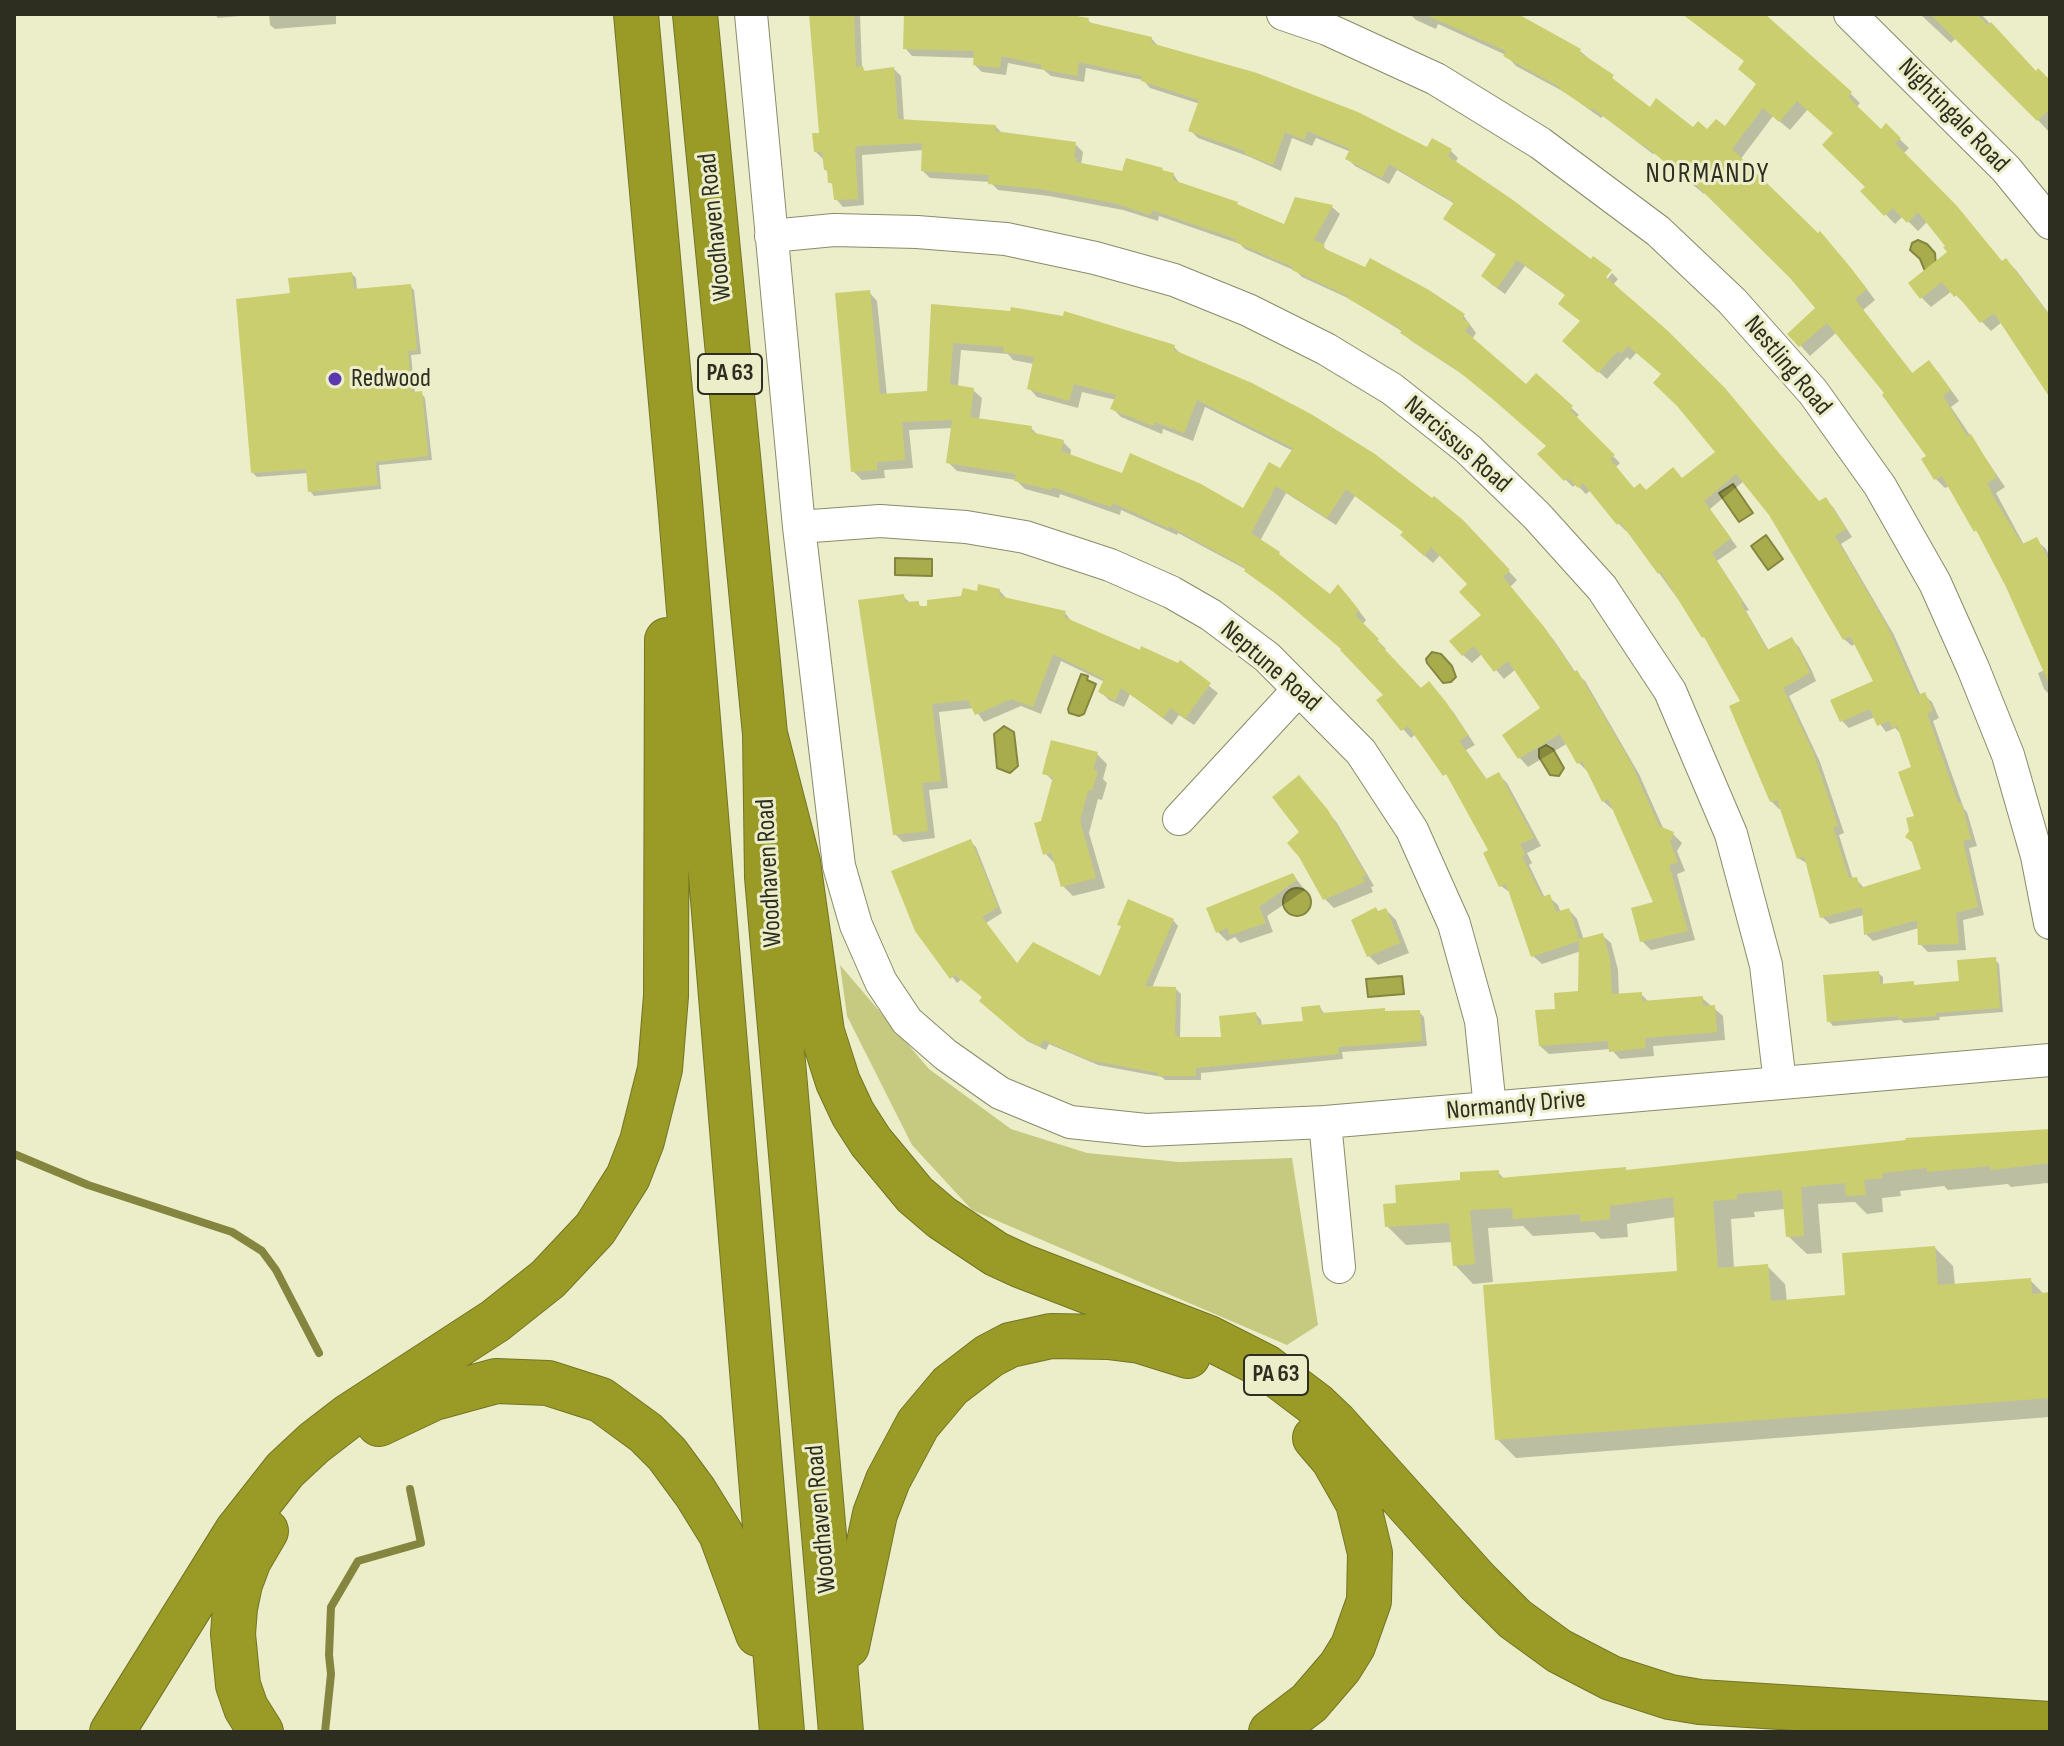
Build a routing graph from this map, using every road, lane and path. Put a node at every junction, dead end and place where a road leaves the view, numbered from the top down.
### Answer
1 (636, 14) edge
2 (695, 14) edge
3 (751, 14) edge
4 (1283, 14) edge
5 (1850, 14) edge
6 (2050, 223) edge
7 (771, 236) junction
8 (680, 502) junction
9 (799, 527) junction
10 (1299, 689) junction
11 (765, 734) junction
12 (1179, 819) dead end
13 (2050, 923) edge
14 (2050, 1060) edge
15 (1780, 1083) junction
16 (989, 1086) joint
17 (1490, 1108) junction
18 (1325, 1122) junction
19 (1339, 1267) dead end
20 (839, 1714) edge
21 (781, 1720) edge
22 (2050, 1725) edge
23 (112, 1732) edge
24 (261, 1732) edge
25 (1271, 1732) edge
26 (1972, 1732) edge

1 - 8 highway, PA 63
2 - 11 highway, Woodhaven Road / PA 63
3 - 7 street, Woodhaven Road
4 - 13 street, Nestling Road
5 - 6 street, Nightingale Road
7 - 9 street, Woodhaven Road
7 - 15 street, Narcissus Road
8 - 21 highway, PA 63
8 - 23 highway
9 - 10 street, Neptune Road
9 - 16 street, Woodhaven Road
10 - 12 street
10 - 17 street, Neptune Road
11 - 20 highway, Woodhaven Road
11 - 22 highway, PA 63
14 - 15 street, Normandy Drive
15 - 17 street, Normandy Drive
16 - 18 street, Normandy Drive
17 - 18 street, Normandy Drive
18 - 19 street
20 - 25 highway
21 - 24 highway
22 - 26 highway

